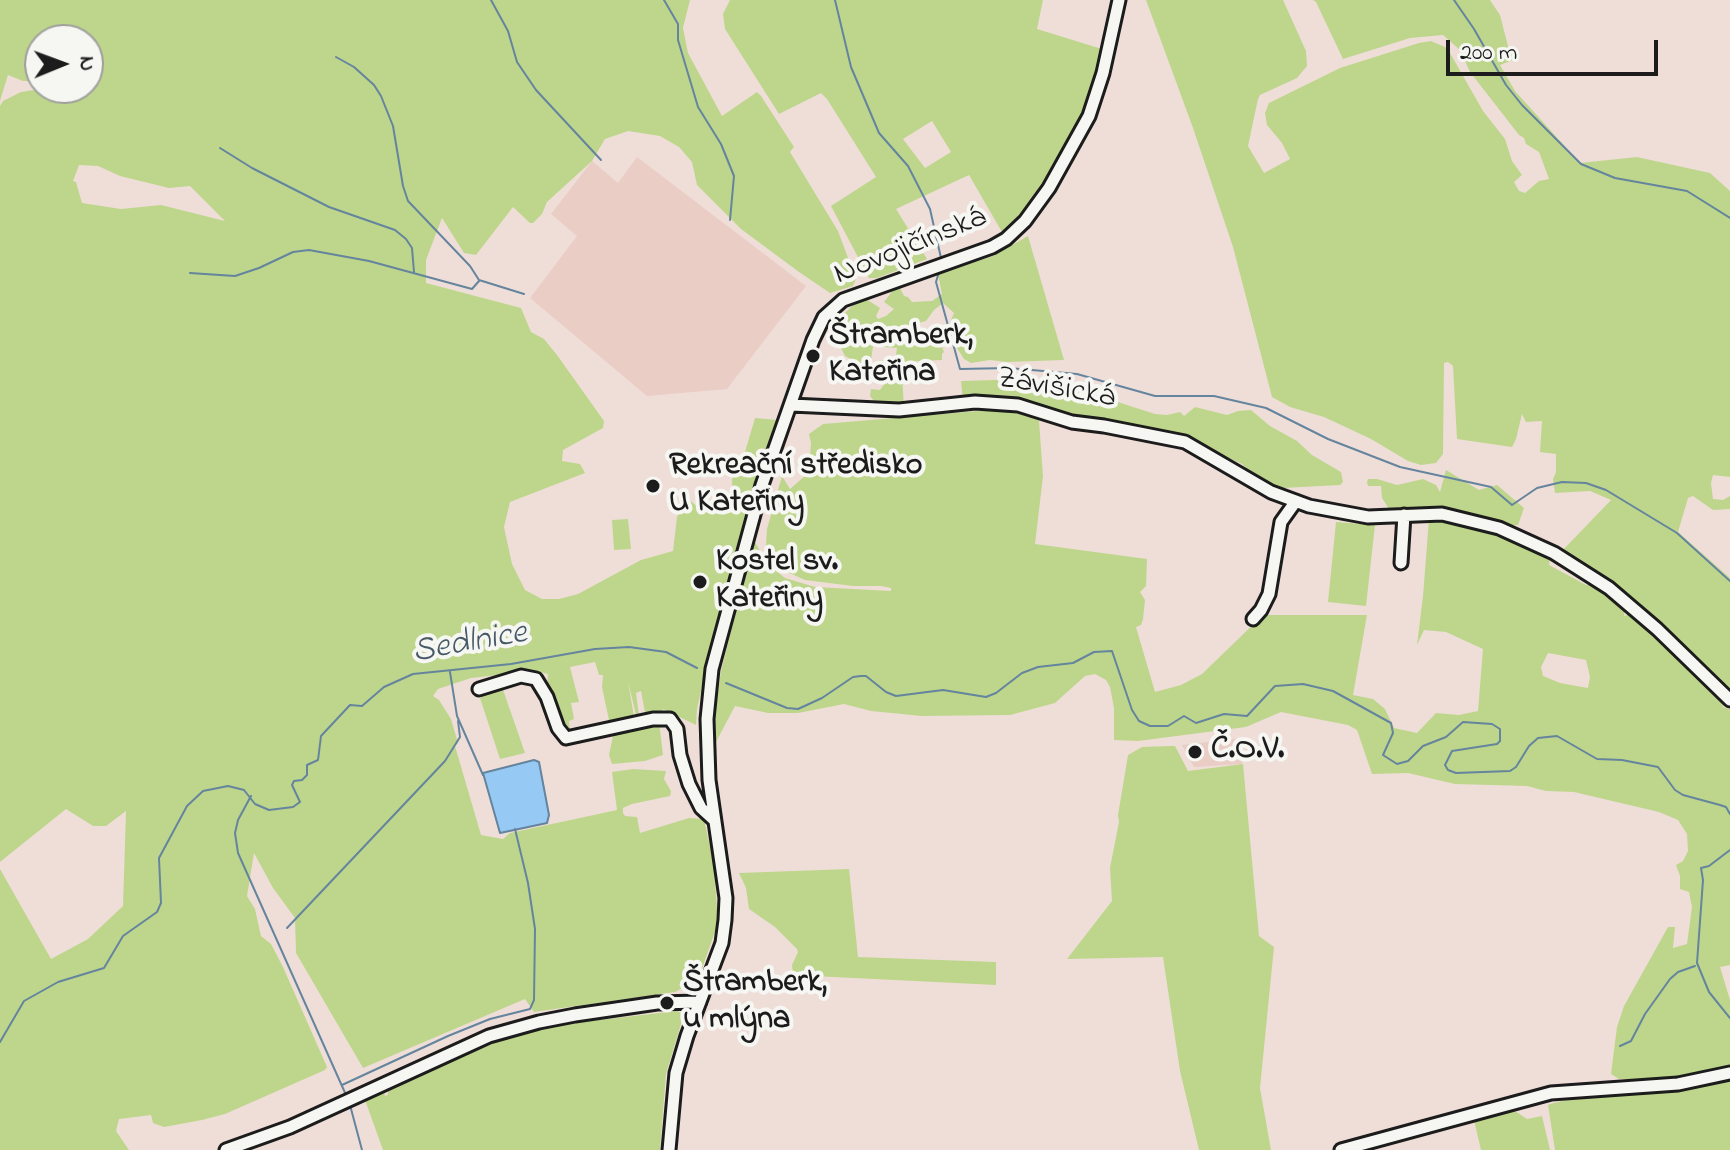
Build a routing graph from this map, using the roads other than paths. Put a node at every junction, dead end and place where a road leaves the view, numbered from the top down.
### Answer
1 (1119, 0) edge
2 (791, 405) junction
3 (1296, 501) junction
4 (1404, 515) junction
5 (1401, 563) dead end
6 (1253, 619) dead end
7 (479, 689) dead end
8 (1730, 700) edge
9 (713, 819) junction
10 (700, 1002) junction
11 (1730, 1073) edge
12 (226, 1150) edge
13 (669, 1150) edge
14 (1341, 1150) edge

1 - 2 street, Novojičínská
2 - 3 street, Závišická
2 - 9 street, Novojičínská
3 - 4 street, Závišická
3 - 6 street
4 - 5 street
4 - 8 street, Závišická
7 - 9 street
9 - 10 street, Novojičínská
10 - 12 street
10 - 13 street, Novojičínská
11 - 14 street

